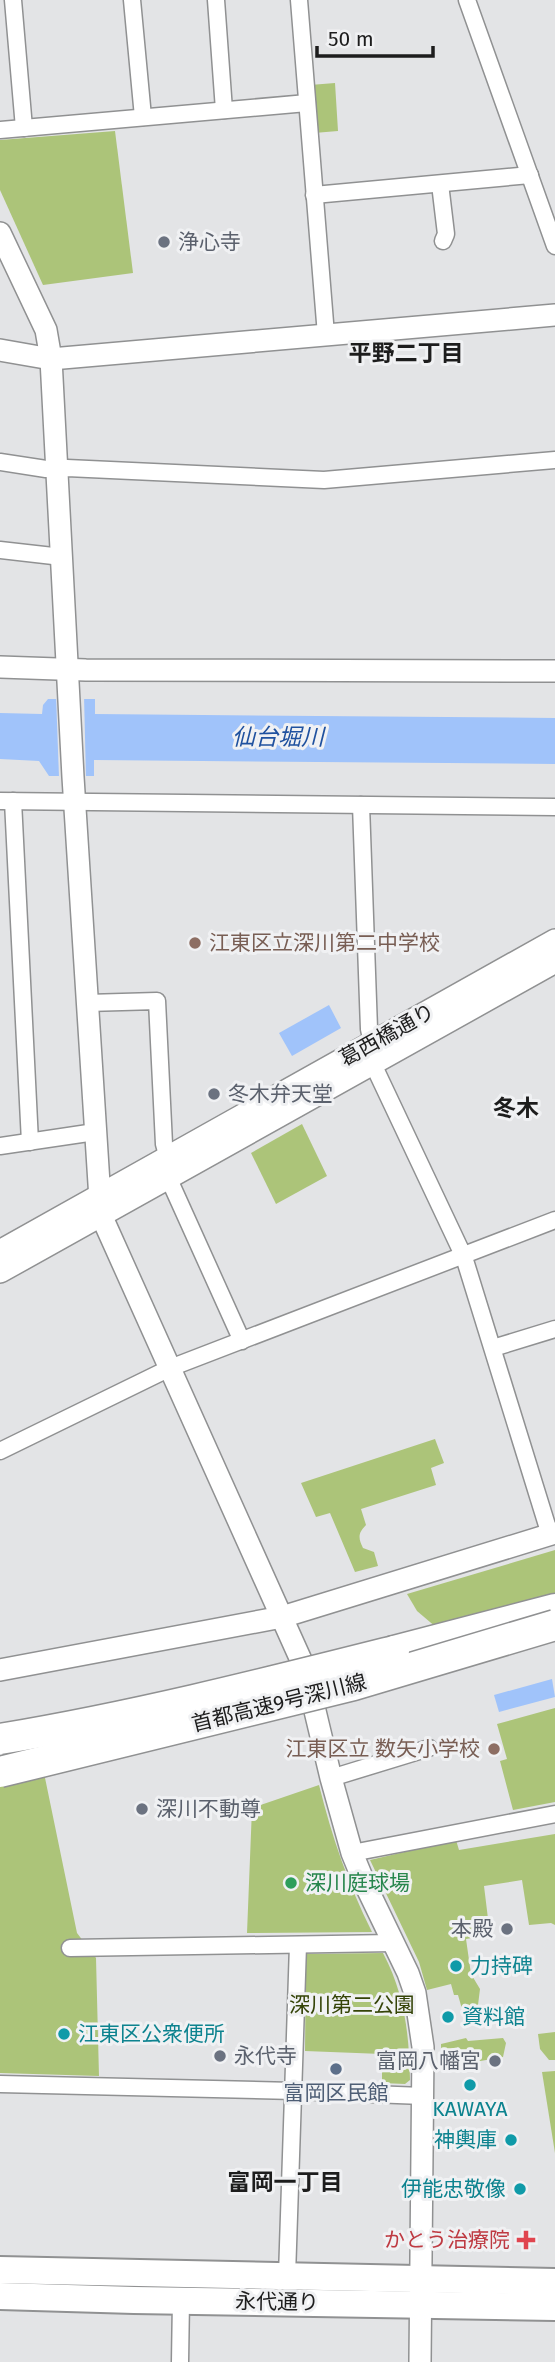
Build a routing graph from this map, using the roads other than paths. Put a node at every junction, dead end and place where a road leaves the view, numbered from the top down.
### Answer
1 (13, 0) edge
2 (132, 0) edge
3 (216, 0) edge
4 (299, 0) edge
5 (467, 0) edge
6 (307, 103) junction
7 (225, 110) junction
8 (143, 117) junction
9 (24, 128) junction
10 (0, 130) edge
11 (530, 175) junction
12 (440, 184) junction
13 (314, 195) junction
14 (0, 233) edge
15 (443, 241) dead end
16 (555, 246) edge
17 (5, 253) edge
18 (555, 315) edge
19 (326, 335) junction
20 (0, 350) edge
21 (51, 359) junction
22 (555, 460) edge
23 (0, 462) edge
24 (57, 469) junction
25 (0, 550) edge
26 (62, 557) junction
27 (0, 667) edge
28 (69, 670) junction
29 (555, 671) edge
30 (6, 801) edge
31 (75, 801) junction
32 (361, 805) junction
33 (555, 807) edge
34 (555, 941) edge
35 (555, 961) edge
36 (87, 1003) junction
37 (372, 1053) junction
38 (94, 1132) junction
39 (30, 1142) junction
40 (0, 1146) edge
41 (168, 1168) junction
42 (100, 1206) junction
43 (555, 1220) edge
44 (0, 1252) edge
45 (464, 1257) junction
46 (0, 1271) edge
47 (555, 1329) edge
48 (242, 1341) junction
49 (493, 1348) junction
50 (170, 1368) junction
51 (0, 1451) edge
52 (552, 1534) edge
53 (555, 1609) edge
54 (282, 1617) junction
55 (555, 1625) edge
56 (555, 1638) edge
57 (421, 1666) junction
58 (0, 1670) edge
59 (0, 1739) edge
60 (429, 1748) dead end
61 (0, 1772) edge
62 (331, 1778) junction
63 (555, 1814) edge
64 (352, 1853) junction
65 (393, 1943) junction
66 (298, 1945) junction
67 (70, 1948) dead end
68 (0, 2084) edge
69 (294, 2091) junction
70 (423, 2096) junction
71 (0, 2270) edge
72 (288, 2276) junction
73 (555, 2282) edge
74 (422, 2292) junction
75 (0, 2296) edge
76 (181, 2300) junction
77 (555, 2307) edge
78 (180, 2362) edge
79 (420, 2362) edge

1 - 9 street
2 - 8 street
3 - 7 street
4 - 6 street
5 - 11 street
6 - 7 street
6 - 13 street
7 - 8 street
8 - 9 street
9 - 10 street
11 - 12 street
11 - 16 street
12 - 13 street
12 - 15 street
13 - 19 street
14 - 17 street
17 - 21 street
18 - 19 street
19 - 21 street
20 - 21 street
21 - 24 street
22 - 24 street
23 - 24 street
24 - 26 street
25 - 26 street
26 - 28 street
27 - 28 street
28 - 29 street
28 - 31 street
30 - 31 street
30 - 39 street
31 - 32 street
31 - 36 street
32 - 33 street
32 - 37 street
34 - 37 main road, 葛西橋通り
35 - 37 main road, 葛西橋通り
36 - 38 street
36 - 41 street
37 - 41 main road, 葛西橋通り
37 - 45 street
38 - 39 street
38 - 42 street
39 - 40 street
41 - 42 main road, 葛西橋通り
41 - 48 street
42 - 44 main road, 葛西橋通り
42 - 46 main road, 葛西橋通り
42 - 50 street
43 - 45 street
45 - 48 street
45 - 49 street
47 - 49 street
48 - 50 street
49 - 52 street
50 - 51 street
50 - 54 street
52 - 54 street
53 - 59 highway, 首都高速9号深川線, bridge
54 - 58 street
54 - 62 street
55 - 57 highway, 首都高速9号深川線, bridge
56 - 57 highway, bridge
57 - 61 highway, 首都高速9号深川線, bridge
60 - 62 street
62 - 64 street
63 - 64 street
64 - 65 street
65 - 66 street
65 - 70 street
66 - 67 street
66 - 69 street
68 - 69 street
69 - 70 street
69 - 72 street
70 - 74 street
71 - 72 main road, 永代通り
72 - 74 main road, 永代通り
73 - 74 main road, 永代通り
74 - 76 main road, 永代通り
74 - 77 main road, 永代通り
74 - 79 street
75 - 76 main road, 永代通り
76 - 78 street

